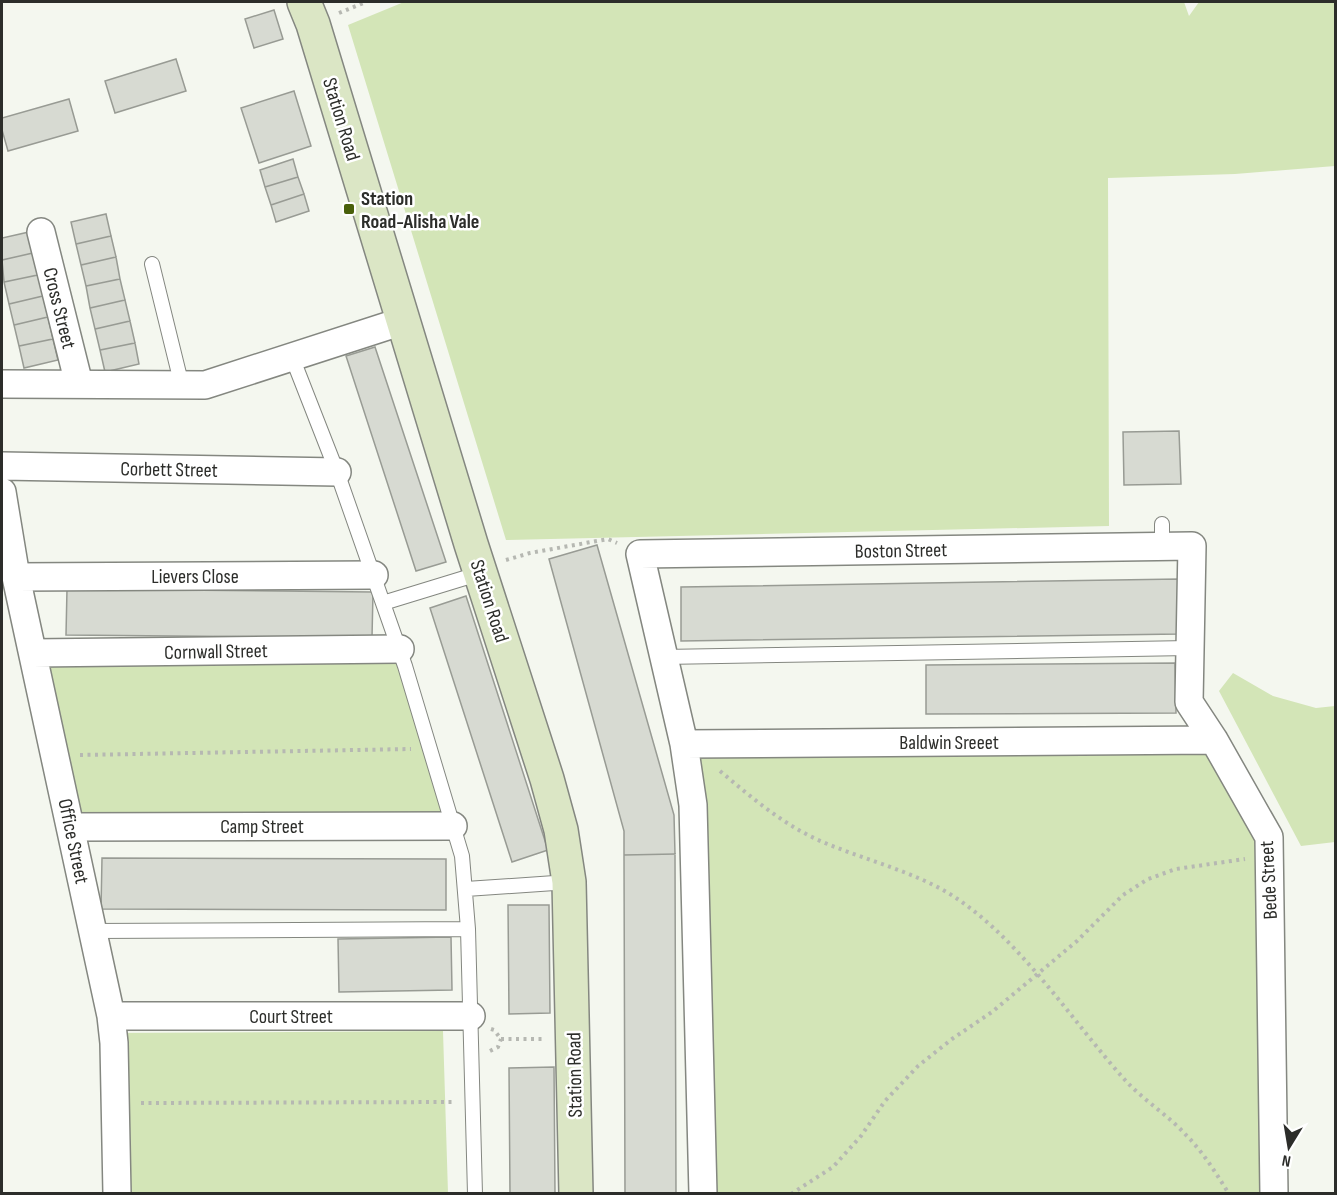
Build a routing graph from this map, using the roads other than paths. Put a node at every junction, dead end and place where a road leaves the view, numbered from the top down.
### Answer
1 (309, 13) edge
2 (41, 232) dead end
3 (152, 264) dead end
4 (403, 321) junction
5 (292, 357) junction
6 (2, 384) edge
7 (80, 384) junction
8 (182, 386) junction
9 (2, 466) edge
10 (337, 472) junction
11 (2, 492) edge
12 (1162, 535) joint
13 (481, 573) junction
14 (374, 575) junction
15 (16, 577) junction
16 (383, 603) junction
17 (1189, 648) junction
18 (400, 649) junction
19 (33, 653) junction
20 (663, 657) junction
21 (1214, 740) junction
22 (684, 744) junction
23 (453, 826) junction
24 (71, 827) junction
25 (570, 882) junction
26 (465, 889) junction
27 (468, 929) junction
28 (93, 932) junction
29 (111, 1016) junction
30 (471, 1017) junction
31 (117, 1194) edge
32 (475, 1194) edge
33 (576, 1194) edge
34 (703, 1194) edge
35 (1274, 1194) edge

1 - 4 main road, Station Road
2 - 7 street, Cross Street
3 - 8 lane
4 - 5 street
4 - 13 main road, Station Road
5 - 8 street
5 - 10 lane
6 - 7 street
7 - 8 street
9 - 10 street, Corbett Street
10 - 14 lane
11 - 15 street, Office Street
12 - 17 street, Bede Street
12 - 20 street, Boston Street
13 - 16 lane
13 - 25 main road, Station Road
14 - 15 street, Lievers Close
14 - 16 lane
15 - 19 street, Office Street
16 - 18 lane
17 - 20 lane
17 - 21 street, Bede Street
18 - 19 street, Cornwall Street
18 - 23 lane
19 - 24 street, Office Street
20 - 22 street
21 - 22 street, Baldwin Sreeet
21 - 35 street, Bede Street
22 - 34 street
23 - 24 street, Camp Street
23 - 26 lane
24 - 28 street, Office Street
25 - 26 lane
25 - 33 main road, Station Road
26 - 27 lane
27 - 28 lane
27 - 30 lane
28 - 29 street, Office Street
29 - 30 street, Court Street
29 - 31 street, Office Street
30 - 32 lane

